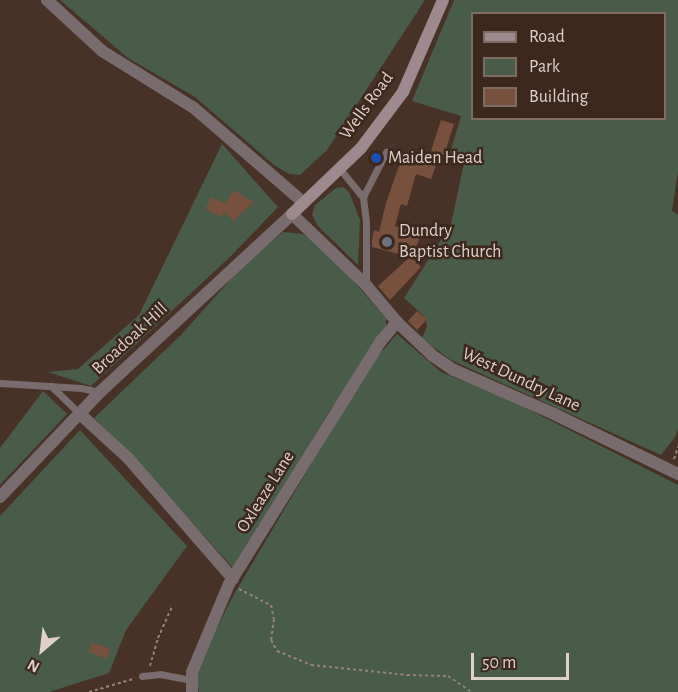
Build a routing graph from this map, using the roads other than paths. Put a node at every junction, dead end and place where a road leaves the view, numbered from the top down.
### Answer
1 (47, 0) edge
2 (443, 0) edge
3 (386, 152) dead end
4 (340, 169) junction
5 (363, 197) junction
6 (304, 203) junction
7 (292, 214) junction
8 (366, 285) junction
9 (397, 322) junction
10 (0, 383) edge
11 (51, 386) junction
12 (100, 392) junction
13 (79, 413) junction
14 (678, 474) edge
15 (0, 497) edge
16 (231, 581) junction
17 (145, 676) road end
18 (192, 686) edge

1 - 6 street
2 - 4 street, Wells Road
3 - 5 lane
4 - 5 lane
4 - 6 street, Wells Road
5 - 8 lane
6 - 7 street, Wells Road
7 - 8 street, West Dundry Lane
7 - 12 street, Broadoak Hill
8 - 9 street, West Dundry Lane
9 - 14 street, West Dundry Lane
9 - 16 street, Oxleaze Lane
10 - 11 lane
11 - 12 lane
11 - 13 lane
12 - 13 street, Broadoak Hill
13 - 15 street, Broadoak Hill
13 - 16 street
16 - 18 street, Oxleaze Lane
17 - 18 lane

